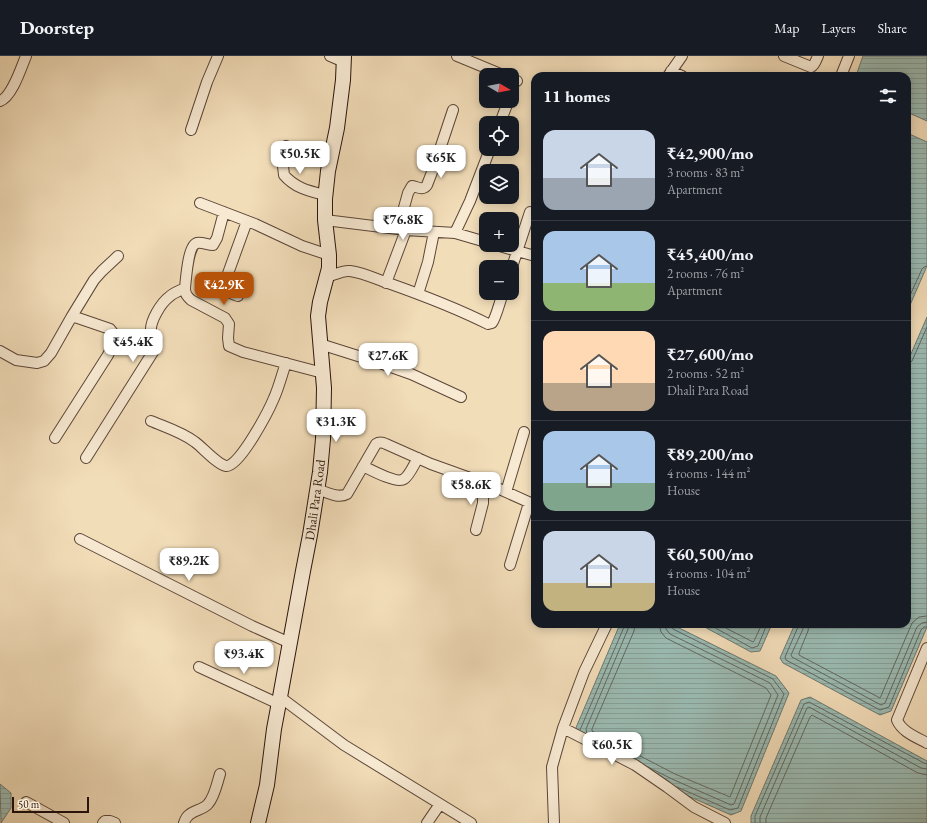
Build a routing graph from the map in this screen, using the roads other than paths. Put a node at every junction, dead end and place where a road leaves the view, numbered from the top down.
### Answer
1 (26, 56) edge
2 (218, 56) edge
3 (330, 56) edge
4 (457, 56) edge
5 (681, 56) edge
6 (784, 56) edge
7 (818, 56) edge
8 (849, 56) edge
9 (344, 59) edge
10 (486, 68) edge
11 (671, 72) edge
12 (843, 72) edge
13 (0, 101) edge
14 (452, 110) dead end
15 (191, 130) dead end
16 (286, 146) dead end
17 (487, 156) edge
18 (325, 195) junction
19 (200, 203) dead end
20 (224, 212) junction
21 (530, 212) dead end
22 (325, 220) junction
23 (247, 221) junction
24 (402, 229) junction
25 (434, 232) junction
26 (455, 233) junction
27 (479, 240) edge
28 (519, 245) edge
29 (519, 252) edge
30 (329, 255) junction
31 (531, 255) edge
32 (118, 256) dead end
33 (327, 277) junction
34 (386, 283) junction
35 (185, 288) junction
36 (418, 294) junction
37 (238, 296) dead end
38 (500, 300) edge
39 (72, 316) junction
40 (320, 344) junction
41 (0, 351) edge
42 (286, 363) junction
43 (323, 373) junction
44 (461, 397) dead end
45 (151, 421) dead end
46 (524, 432) dead end
47 (55, 438) dead end
48 (86, 458) dead end
49 (418, 458) junction
50 (363, 466) junction
51 (479, 482) junction
52 (317, 489) junction
53 (506, 492) junction
54 (531, 504) edge
55 (531, 507) edge
56 (476, 530) dead end
57 (80, 539) dead end
58 (510, 565) dead end
59 (605, 628) edge
60 (290, 643) junction
61 (927, 648) edge
62 (199, 667) dead end
63 (280, 701) junction
64 (563, 728) junction
65 (927, 743) edge
66 (220, 774) dead end
67 (26, 802) dead end
68 (440, 804) junction
69 (44, 818) edge
70 (64, 823) edge
71 (103, 823) edge
72 (115, 823) edge
73 (184, 823) edge
74 (258, 823) edge
75 (427, 823) edge
76 (471, 823) edge
77 (554, 823) edge
78 (725, 823) edge

1 - 13 street
2 - 15 street
3 - 9 street
4 - 10 street
5 - 11 street
6 - 7 street
8 - 12 street
9 - 18 street, Dhali Para Road
14 - 24 street
16 - 18 street
17 - 26 street
18 - 22 street, Dhali Para Road
19 - 20 street
20 - 23 street
20 - 35 street
21 - 28 street
22 - 24 street
22 - 30 street, Dhali Para Road
23 - 30 street
23 - 37 street
24 - 25 street
24 - 34 street
25 - 26 street
25 - 36 street
26 - 27 street
29 - 31 street
30 - 33 street, Dhali Para Road
32 - 39 street
33 - 34 street
33 - 40 street, Dhali Para Road
34 - 36 street
35 - 42 street
35 - 48 street
36 - 38 street
39 - 41 street
39 - 47 street
40 - 43 street, Dhali Para Road
40 - 44 street
42 - 43 street
42 - 45 street
43 - 52 street, Dhali Para Road
46 - 53 street
49 - 50 street
49 - 50 street
49 - 51 street
50 - 52 street
51 - 53 street
51 - 56 street
52 - 60 street, Dhali Para Road
53 - 54 street
55 - 58 street
57 - 60 street
59 - 64 street
60 - 63 street, Dhali Para Road
61 - 65 street
62 - 63 street
63 - 68 street
63 - 74 street, Dhali Para Road
64 - 77 street
64 - 78 street
66 - 73 street
67 - 69 street
68 - 75 street
68 - 76 street
69 - 70 street
71 - 72 street

